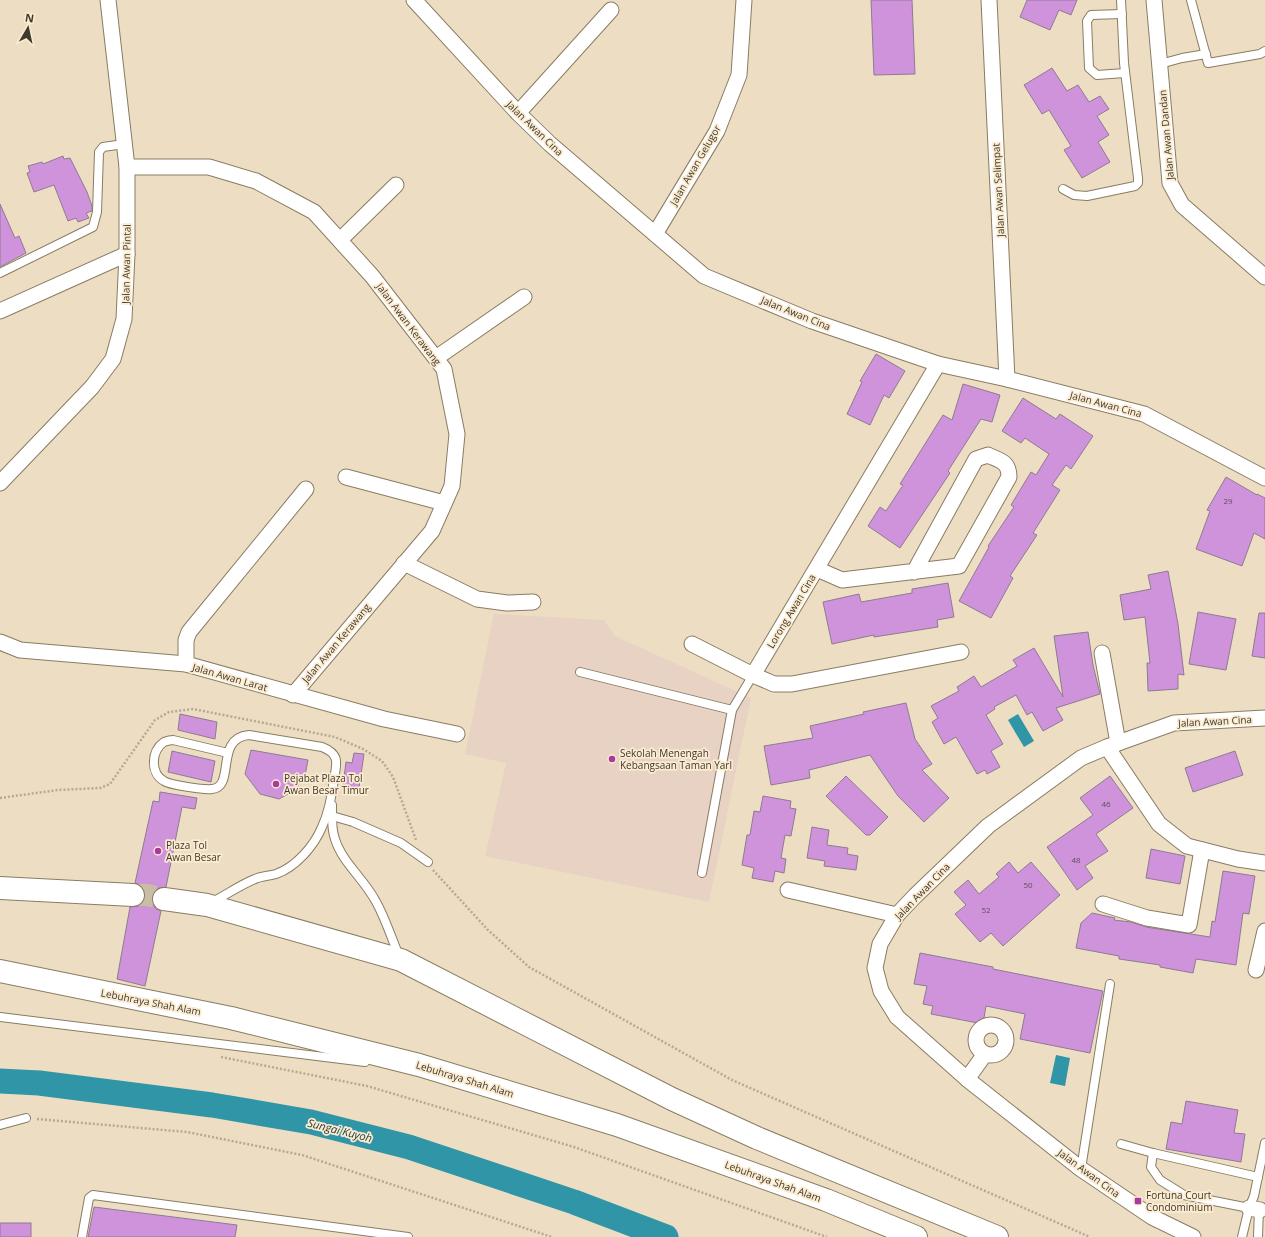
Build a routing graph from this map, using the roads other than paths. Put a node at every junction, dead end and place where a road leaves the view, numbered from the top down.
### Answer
1 (108, 0) edge
2 (414, 0) edge
3 (744, 0) edge
4 (989, 0) edge
5 (1121, 0) edge
6 (1154, 0) edge
7 (1191, 0) edge
8 (611, 10) dead end
9 (1122, 14) junction
10 (1265, 51) edge
11 (1206, 54) junction
12 (1160, 64) junction
13 (1125, 73) junction
14 (518, 113) junction
15 (124, 144) junction
16 (127, 167) junction
17 (396, 185) dead end
18 (1063, 189) dead end
19 (655, 234) junction
20 (340, 240) junction
21 (127, 254) junction
22 (0, 273) edge
23 (1265, 277) edge
24 (524, 297) dead end
25 (0, 311) edge
26 (436, 358) junction
27 (938, 364) junction
28 (1007, 379) junction
29 (346, 477) dead end
30 (1265, 478) edge
31 (0, 483) edge
32 (306, 489) dead end
33 (444, 503) junction
34 (404, 562) junction
35 (817, 569) junction
36 (914, 572) junction
37 (533, 602) dead end
38 (0, 642) edge
39 (692, 644) dead end
40 (961, 652) dead end
41 (1102, 653) dead end
42 (186, 664) junction
43 (580, 672) dead end
44 (753, 675) junction
45 (293, 695) junction
46 (732, 710) junction
47 (1265, 718) edge
48 (457, 734) dead end
49 (1112, 745) junction
50 (228, 753) junction
51 (332, 794) junction
52 (332, 816) junction
53 (1202, 850) junction
54 (428, 862) road end
55 (1265, 863) edge
56 (702, 873) dead end
57 (0, 888) edge
58 (788, 890) dead end
59 (133, 895) tunnel mouth
60 (164, 899) tunnel mouth
61 (1103, 904) dead end
62 (207, 905) junction
63 (897, 914) junction
64 (1265, 931) edge
65 (401, 960) junction
66 (1256, 970) dead end
67 (0, 972) edge
68 (1110, 984) dead end
69 (0, 1017) edge
70 (985, 1054) dead end
71 (443, 1072) junction
72 (967, 1080) junction
73 (26, 1118) road end
74 (0, 1125) edge
75 (1265, 1143) edge
76 (1121, 1144) dead end
77 (1153, 1153) junction
78 (1081, 1169) junction
79 (1258, 1177) junction
80 (1255, 1205) junction
81 (82, 1237) edge
82 (408, 1237) edge
83 (916, 1237) edge
84 (997, 1237) edge
85 (1193, 1237) edge
86 (1242, 1237) edge
87 (1258, 1237) edge

1 - 15 street, Jalan Awan Pintal
2 - 14 street, Jalan Awan Cina
3 - 19 street, Jalan Awan Gelugor
4 - 28 street, Jalan Awan Selimpat
5 - 9 lane
6 - 12 street, Jalan Awan Dandan
7 - 11 lane
8 - 14 street
9 - 13 lane
9 - 13 lane
10 - 11 lane
11 - 12 lane
12 - 23 street, Jalan Awan Dandan
13 - 18 lane
14 - 19 street, Jalan Awan Cina
15 - 16 street, Jalan Awan Pintal
15 - 22 lane
16 - 20 street, Jalan Awan Kerawang
16 - 21 street, Jalan Awan Pintal
17 - 20 street
19 - 27 street, Jalan Awan Cina
20 - 26 street, Jalan Awan Kerawang
21 - 25 street
21 - 31 street, Jalan Awan Pintal
24 - 26 street
26 - 33 street, Jalan Awan Kerawang
27 - 28 street, Jalan Awan Cina
27 - 35 street, Lorong Awan Cina
28 - 30 street, Jalan Awan Cina
29 - 33 street
32 - 42 street
33 - 34 street, Jalan Awan Kerawang
34 - 37 street
34 - 45 street, Jalan Awan Kerawang
35 - 36 street
35 - 44 street, Lorong Awan Cina
36 - 36 street
38 - 42 street, Jalan Awan Larat
39 - 44 street
40 - 44 street
41 - 49 street
42 - 45 street, Jalan Awan Larat
43 - 46 lane
44 - 46 lane
45 - 48 street, Jalan Awan Larat
46 - 56 lane
47 - 49 street, Jalan Awan Cina
49 - 53 street
49 - 63 street, Jalan Awan Cina
50 - 50 lane
50 - 51 lane
51 - 52 lane
51 - 62 lane
52 - 54 lane
52 - 65 lane
53 - 55 street
53 - 61 street
57 - 59 highway
58 - 63 street
60 - 62 highway
62 - 65 highway
63 - 72 street, Jalan Awan Cina
64 - 66 street
65 - 84 highway
67 - 71 highway, Lebuhraya Shah Alam
68 - 78 lane
69 - 71 lane
70 - 72 street
71 - 83 highway, Lebuhraya Shah Alam
72 - 78 street, Jalan Awan Cina
73 - 74 lane
75 - 79 lane
76 - 77 lane
77 - 79 lane
77 - 80 lane
78 - 85 street, Jalan Awan Cina
79 - 80 lane
80 - 86 lane
80 - 87 lane
81 - 82 lane

